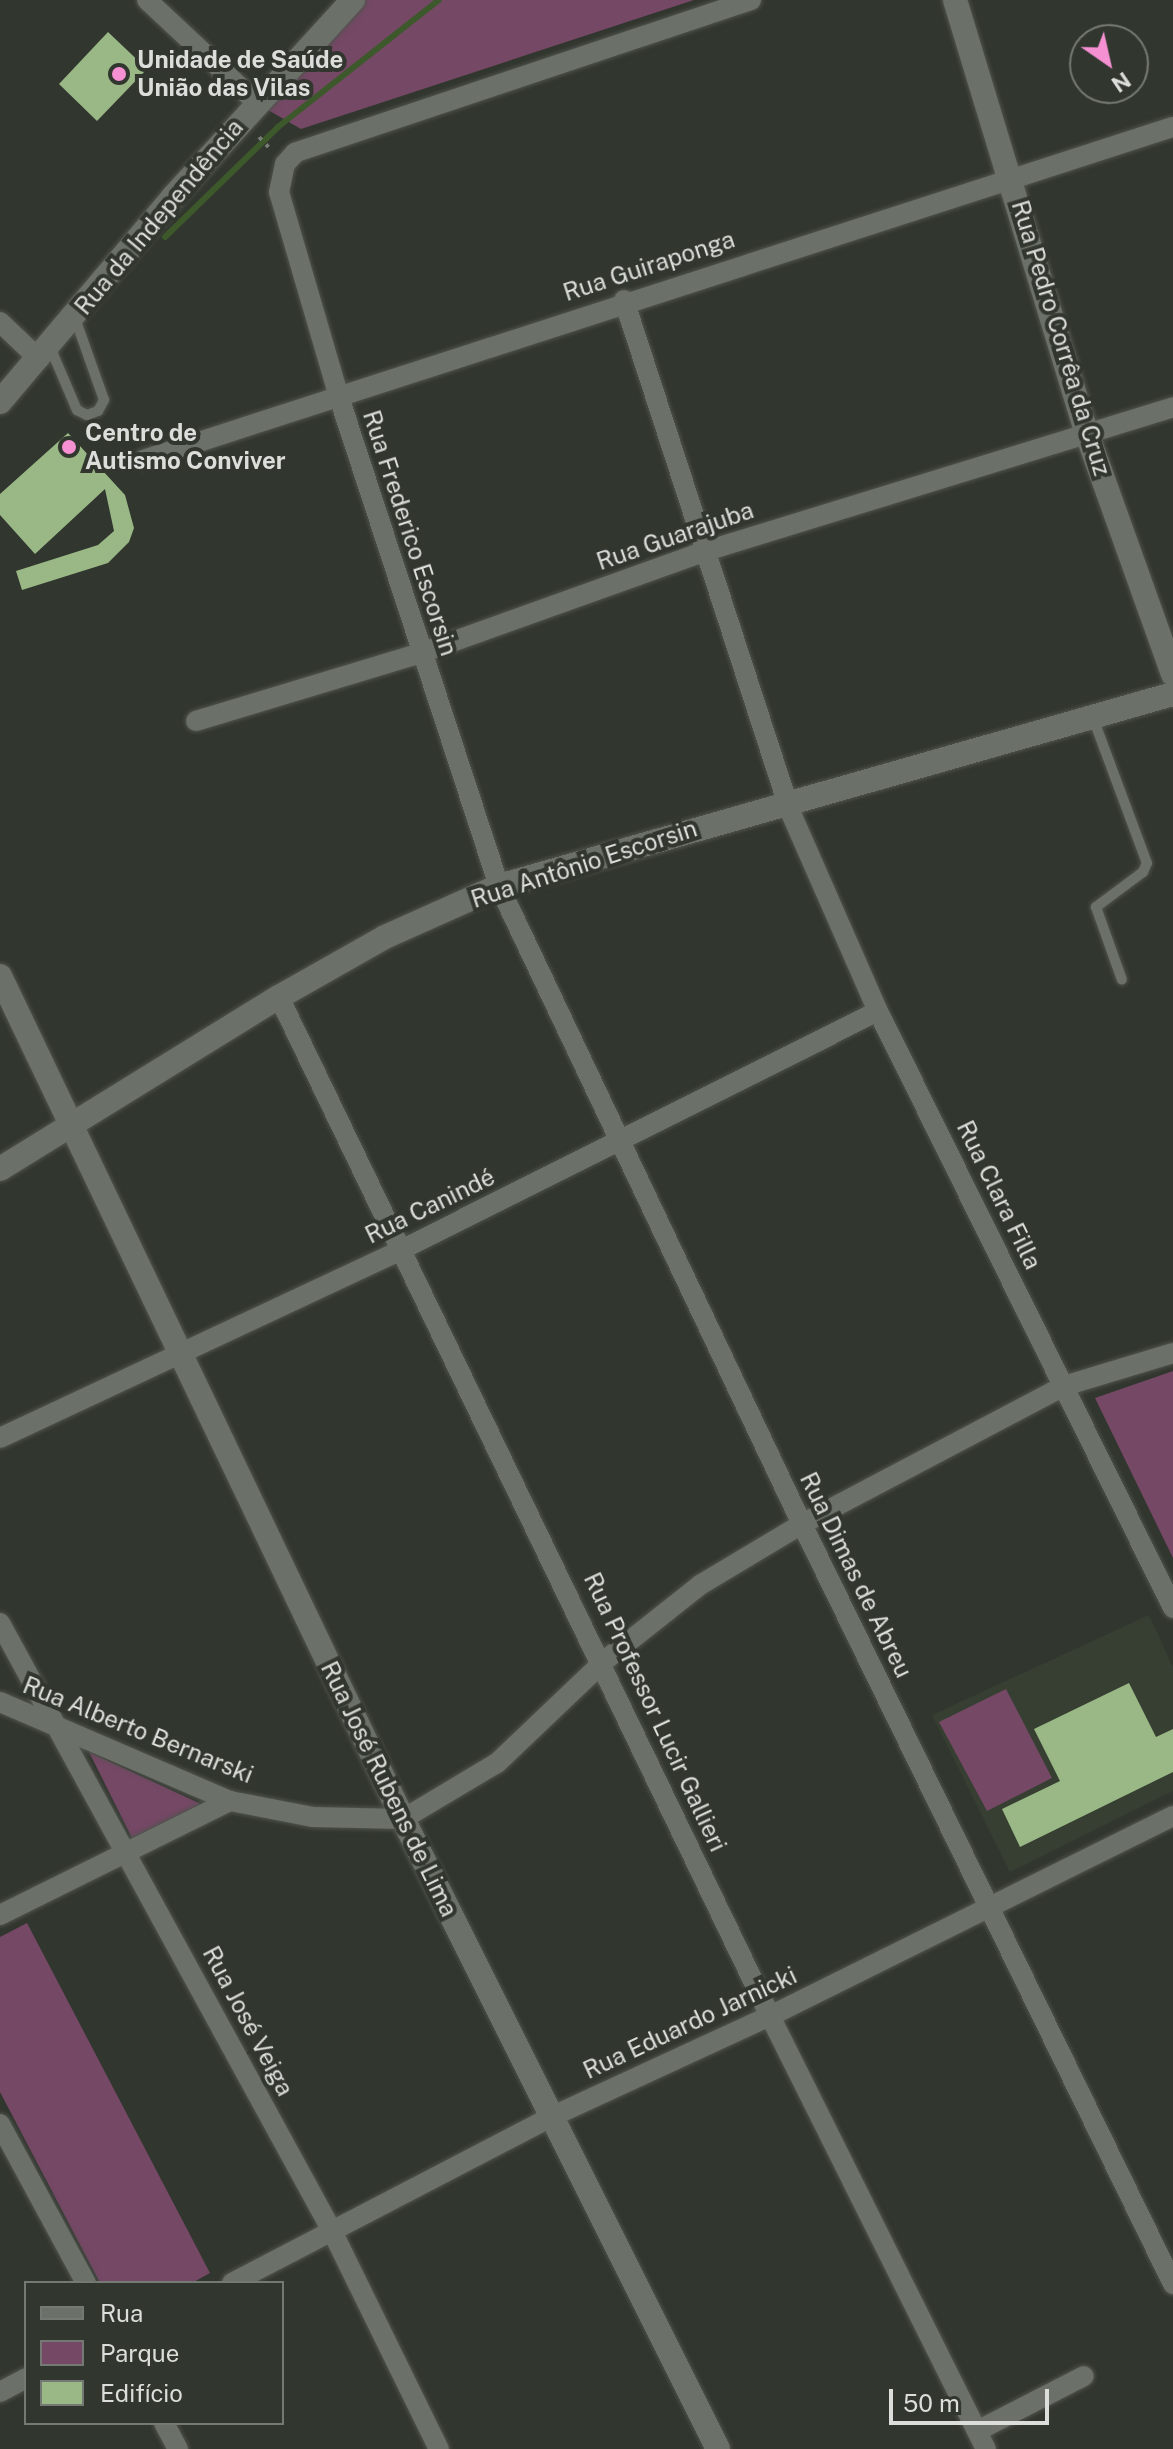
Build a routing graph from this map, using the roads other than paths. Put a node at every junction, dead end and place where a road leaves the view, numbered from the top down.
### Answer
1 (147, 0) edge
2 (353, 0) edge
3 (751, 0) edge
4 (955, 0) edge
5 (256, 102) junction
6 (1173, 127) edge
7 (1013, 178) junction
8 (624, 300) junction
9 (75, 316) junction
10 (0, 322) edge
11 (45, 352) junction
12 (338, 394) junction
13 (0, 402) edge
14 (1173, 407) edge
15 (1087, 434) junction
16 (143, 460) dead end
17 (706, 551) junction
18 (421, 653) junction
19 (1173, 674) edge
20 (1173, 694) edge
21 (1093, 718) junction
22 (196, 721) dead end
23 (787, 801) junction
24 (499, 886) junction
25 (0, 976) edge
26 (1122, 980) dead end
27 (279, 997) junction
28 (878, 1011) junction
29 (74, 1123) junction
30 (619, 1141) junction
31 (0, 1169) edge
32 (403, 1249) junction
33 (1173, 1353) edge
34 (181, 1354) junction
35 (1064, 1386) junction
36 (0, 1438) edge
37 (802, 1524) junction
38 (1173, 1608) edge
39 (0, 1623) edge
40 (603, 1662) junction
41 (0, 1702) edge
42 (58, 1726) junction
43 (230, 1801) junction
44 (1173, 1816) edge
45 (403, 1819) junction
46 (126, 1850) junction
47 (988, 1906) junction
48 (0, 1915) edge
49 (770, 2016) junction
50 (549, 2118) junction
51 (0, 2124) edge
52 (332, 2231) junction
53 (85, 2281) edge
54 (236, 2281) edge
55 (1173, 2284) edge
56 (1084, 2376) dead end
57 (24, 2379) edge
58 (0, 2392) edge
59 (165, 2425) edge
60 (981, 2440) edge
61 (178, 2449) edge
62 (439, 2449) edge
63 (718, 2449) edge

1 - 5 street
2 - 5 street, Rua da Independência
3 - 12 street, Rua Frederico Escorsin
4 - 7 street, Rua Pedro Corrêa da Cruz
5 - 9 street, Rua da Independência
6 - 7 street, Rua Guiraponga
7 - 8 street, Rua Guiraponga
7 - 15 street, Rua Pedro Corrêa da Cruz
8 - 12 street, Rua Guiraponga
8 - 17 street, Rua Clara Filla
9 - 11 street, Rua da Independência
9 - 11 lane
10 - 11 street
11 - 13 street, Rua da Independência
12 - 16 street, Rua Guiraponga
12 - 18 street, Rua Frederico Escorsin
14 - 15 street, Rua Guarajuba
15 - 17 street, Rua Guarajuba
15 - 19 street, Rua Pedro Corrêa da Cruz
17 - 18 street, Rua Guarajuba
17 - 23 street, Rua Clara Filla
18 - 22 street, Rua Guarajuba
18 - 24 street, Rua Frederico Escorsin
20 - 21 street, Rua Antônio Escorsin
21 - 23 street, Rua Antônio Escorsin
21 - 26 lane
23 - 24 street, Rua Antônio Escorsin
23 - 28 street, Rua Clara Filla
24 - 27 street, Rua Antônio Escorsin
24 - 30 street, Rua Dimas de Abreu
25 - 29 street, Rua José Rubens de Lima
27 - 29 street, Rua Antônio Escorsin
27 - 32 street, Rua Professor Lucir Gallieri
28 - 30 street, Rua Canindé
28 - 35 street, Rua Clara Filla
29 - 31 street, Rua Antônio Escorsin
29 - 34 street, Rua José Rubens de Lima
30 - 32 street, Rua Canindé
30 - 37 street, Rua Dimas de Abreu
32 - 34 street, Rua Canindé
32 - 40 street, Rua Professor Lucir Gallieri
33 - 35 street
34 - 36 street, Rua Canindé
34 - 45 street, Rua José Rubens de Lima
35 - 37 street
35 - 38 street, Rua Clara Filla
37 - 40 street
37 - 47 street, Rua Dimas de Abreu
39 - 42 street, Rua José Veiga
40 - 45 street
40 - 49 street, Rua Professor Lucir Gallieri
41 - 42 street, Rua Alberto Bernarski
42 - 43 street, Rua Alberto Bernarski
42 - 46 street, Rua José Veiga
43 - 45 street, Rua Alberto Bernarski
43 - 46 street
44 - 47 street, Rua Eduardo Jarnicki
45 - 50 street, Rua José Rubens de Lima
46 - 48 street
46 - 52 street, Rua José Veiga
47 - 49 street, Rua Eduardo Jarnicki
47 - 55 street, Rua Dimas de Abreu
49 - 50 street, Rua Eduardo Jarnicki
49 - 60 street, Rua Professor Lucir Gallieri
50 - 52 street, Rua Eduardo Jarnicki
50 - 63 street, Rua José Rubens de Lima
51 - 53 street
52 - 54 street, Rua Eduardo Jarnicki
52 - 62 street, Rua José Veiga
56 - 60 street
57 - 58 street
59 - 61 street

